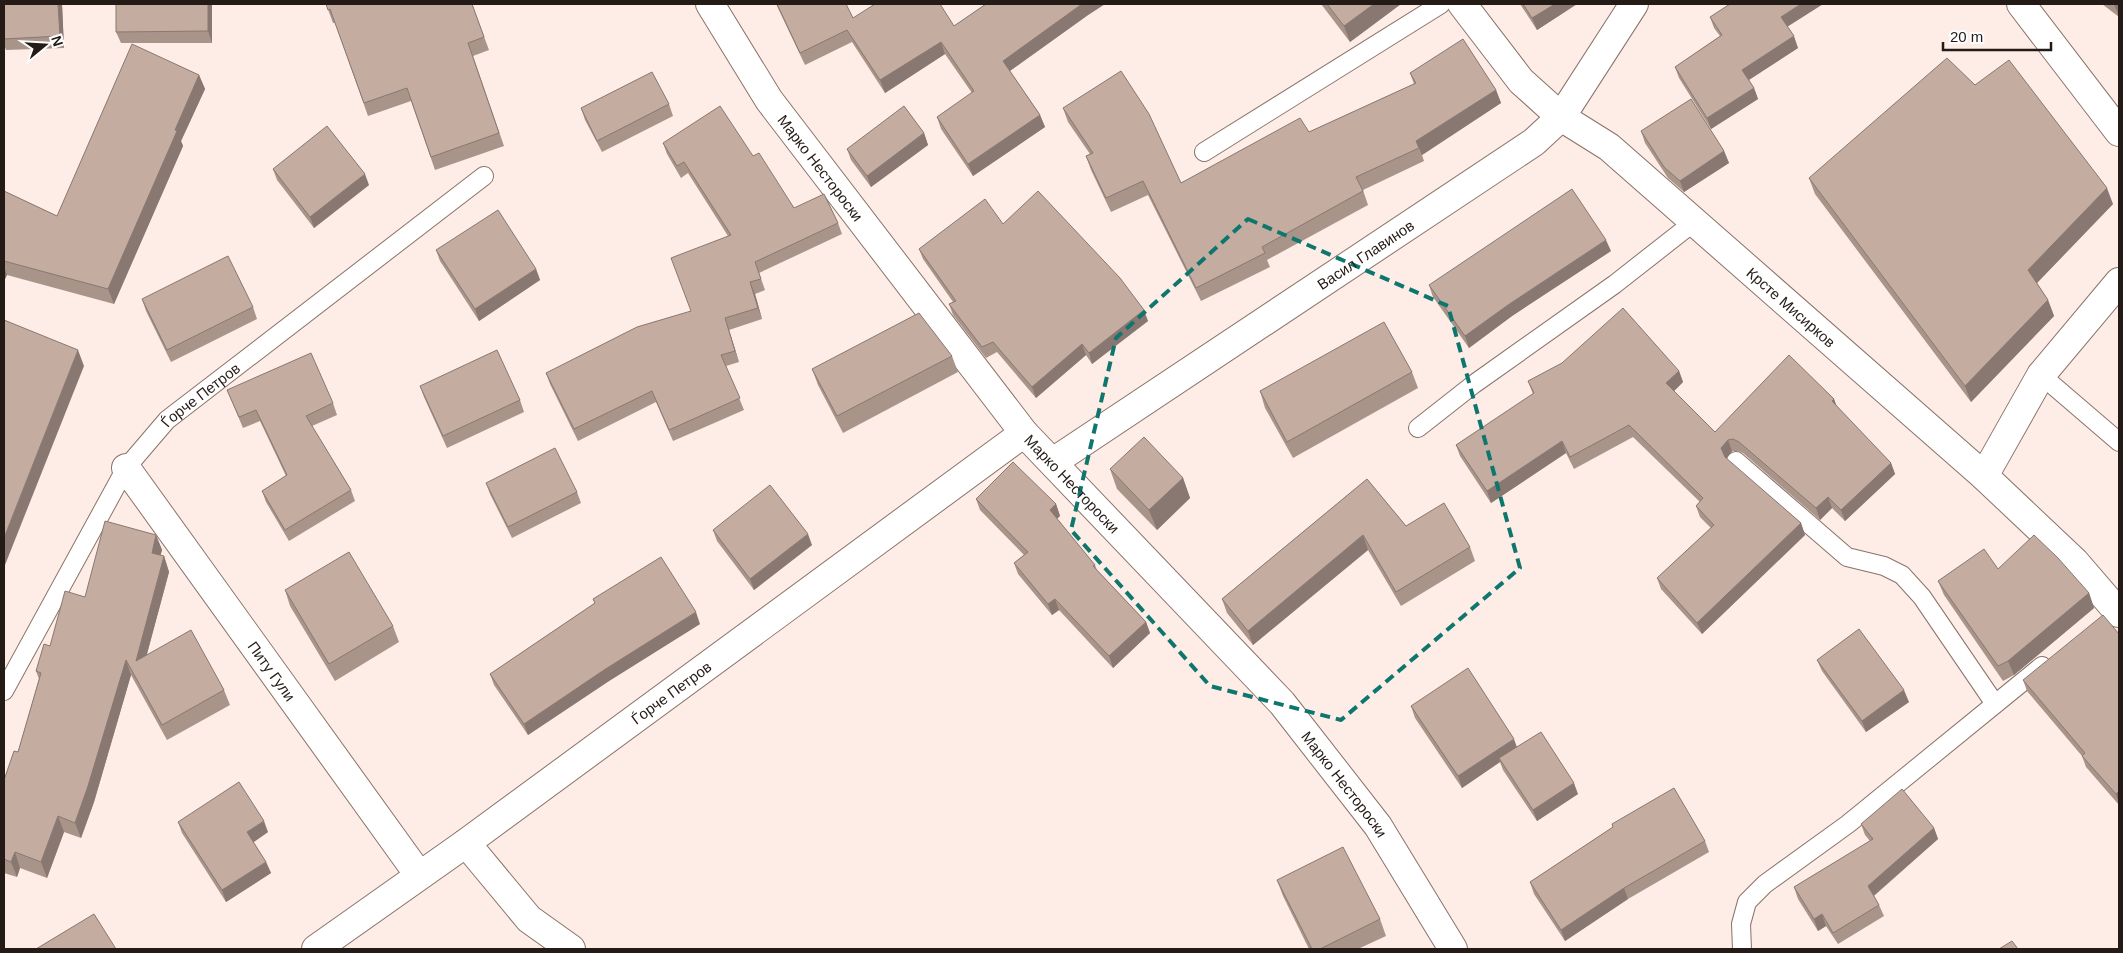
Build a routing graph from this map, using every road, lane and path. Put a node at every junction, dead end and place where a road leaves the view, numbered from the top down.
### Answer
1 (710, 4) edge
2 (1441, 4) edge
3 (1462, 4) edge
4 (1634, 4) edge
5 (2021, 4) edge
6 (1560, 117) junction
7 (2119, 132) edge
8 (1204, 152) dead end
9 (484, 176) dead end
10 (1694, 222) junction
11 (2119, 282) edge
12 (2041, 375) junction
13 (1418, 428) dead end
14 (1024, 432) junction
15 (2119, 442) edge
16 (1736, 461) dead end
17 (1053, 462) junction
18 (126, 468) junction
19 (1984, 476) junction
20 (2111, 613) edge
21 (2055, 656) edge
22 (4, 692) edge
23 (1995, 704) junction
24 (466, 842) junction
25 (419, 875) junction
26 (316, 949) edge
27 (571, 949) edge
28 (1452, 949) edge
29 (1742, 949) edge

1 - 14 street, Марко Нестороски
2 - 8 lane
3 - 6 street, Крсте Мисирков
4 - 6 street, Васил Главинов
5 - 7 street
6 - 10 street, Крсте Мисирков
6 - 17 street, Васил Главинов
9 - 18 lane, Ѓорче Петров
10 - 13 lane
10 - 19 street, Крсте Мисирков
11 - 12 street
12 - 15 lane
12 - 19 street
14 - 17 street, Марко Нестороски
14 - 24 street, Ѓорче Петров
16 - 23 lane
17 - 28 street, Марко Нестороски
18 - 22 lane, Ѓорче Петров
18 - 25 street, Питу Гули
19 - 20 street, Крсте Мисирков
21 - 23 lane
23 - 29 lane
24 - 25 street, Ѓорче Петров
24 - 27 street
25 - 26 street, Ѓорче Петров

